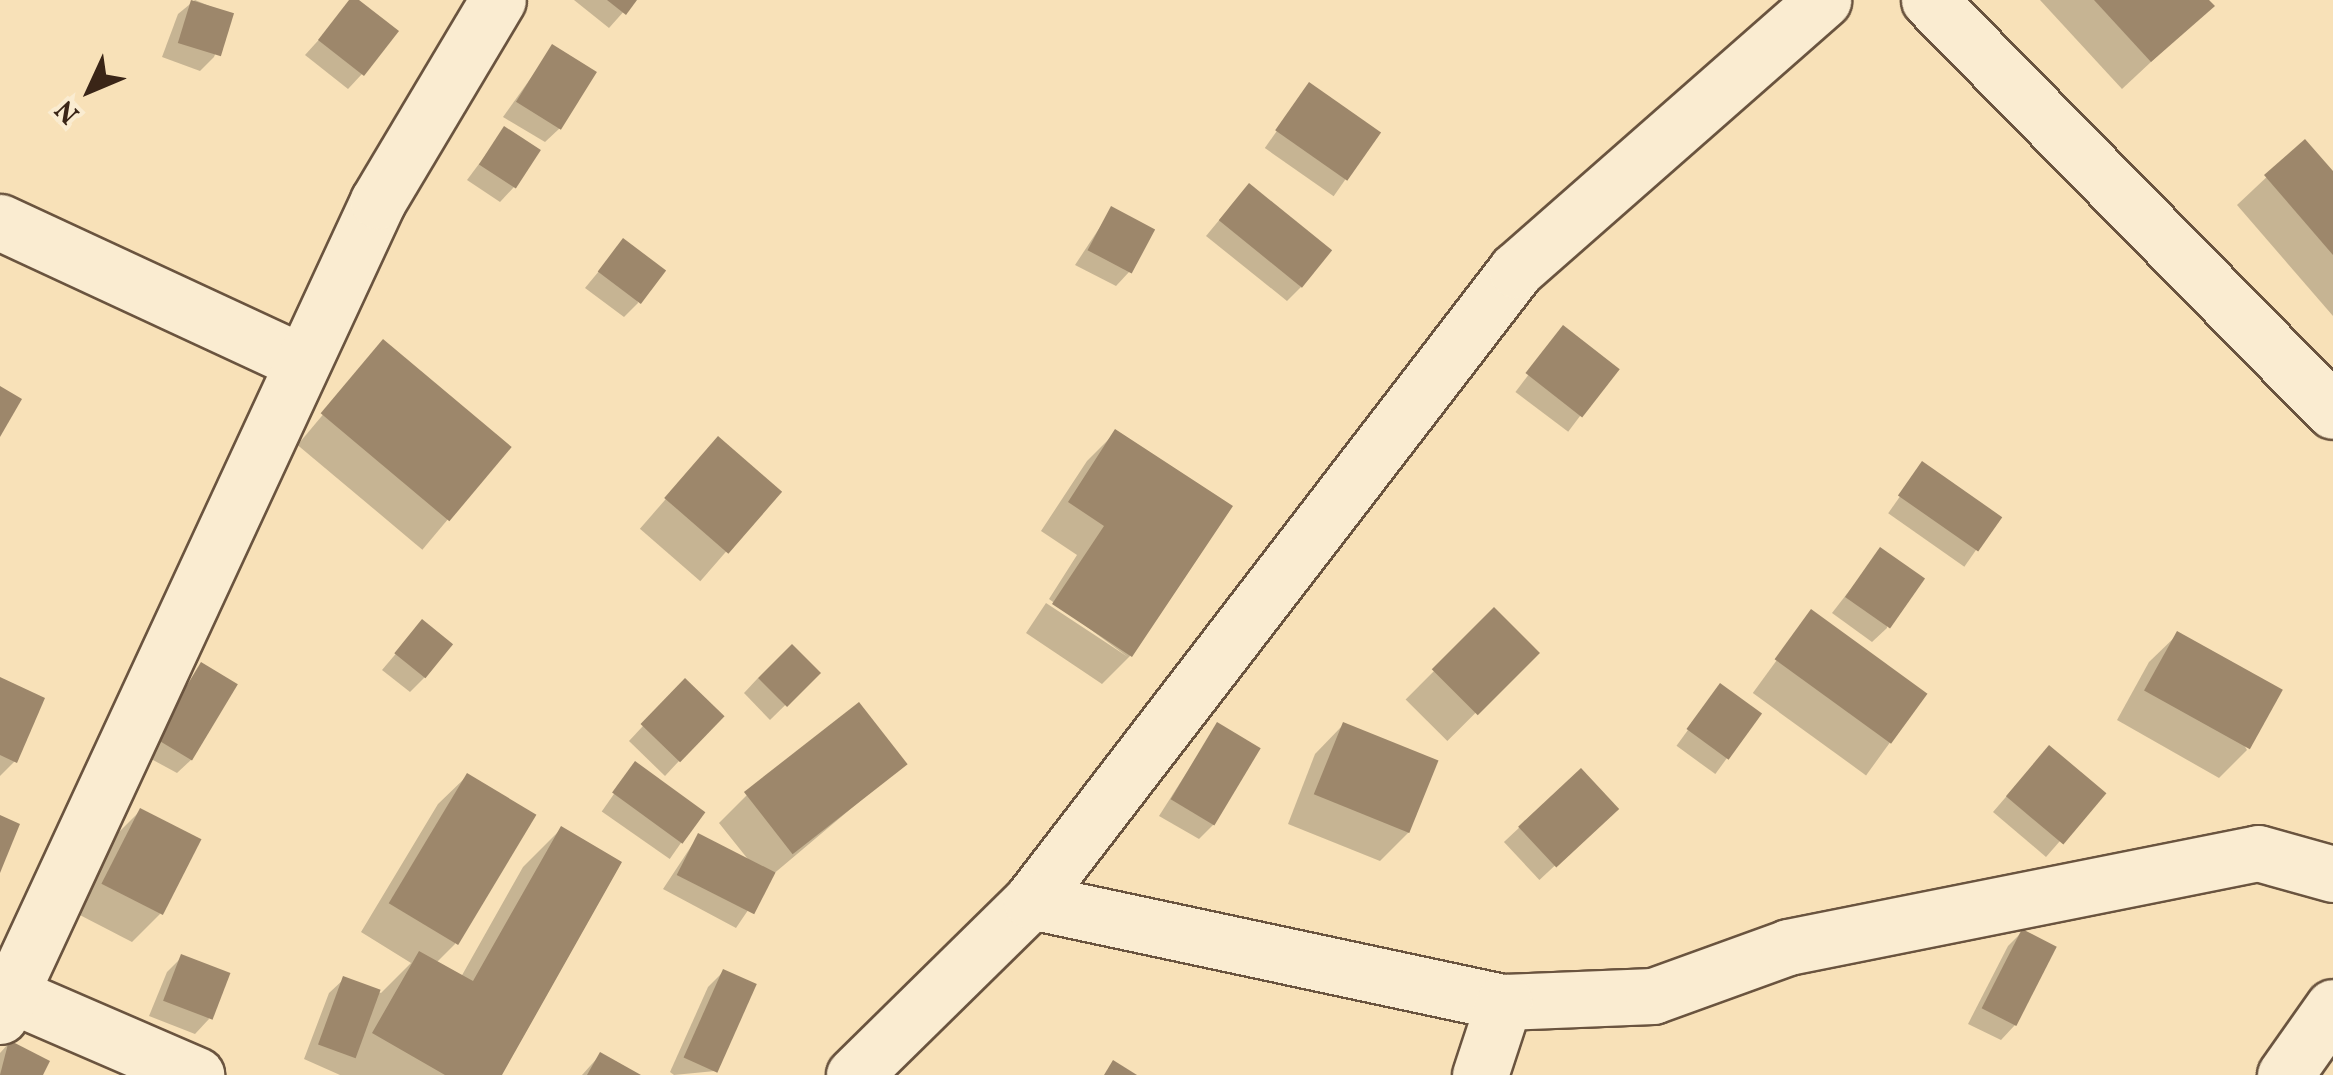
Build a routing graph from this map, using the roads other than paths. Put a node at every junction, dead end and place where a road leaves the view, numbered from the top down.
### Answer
1 (498, 0) edge
2 (1822, 0) edge
3 (1929, 0) edge
4 (0, 222) edge
5 (302, 362) junction
6 (2333, 410) edge
7 (2333, 874) edge
8 (1031, 902) junction
9 (4, 1000) edge
10 (1504, 1002) junction
11 (2333, 1007) edge
12 (196, 1075) edge
13 (854, 1075) edge
14 (1480, 1075) edge
15 (2285, 1075) edge

1 - 5 street
2 - 8 street
3 - 6 street
4 - 5 street
5 - 9 street
7 - 10 street
8 - 10 street
8 - 13 street
9 - 12 street
10 - 14 street
11 - 15 street

